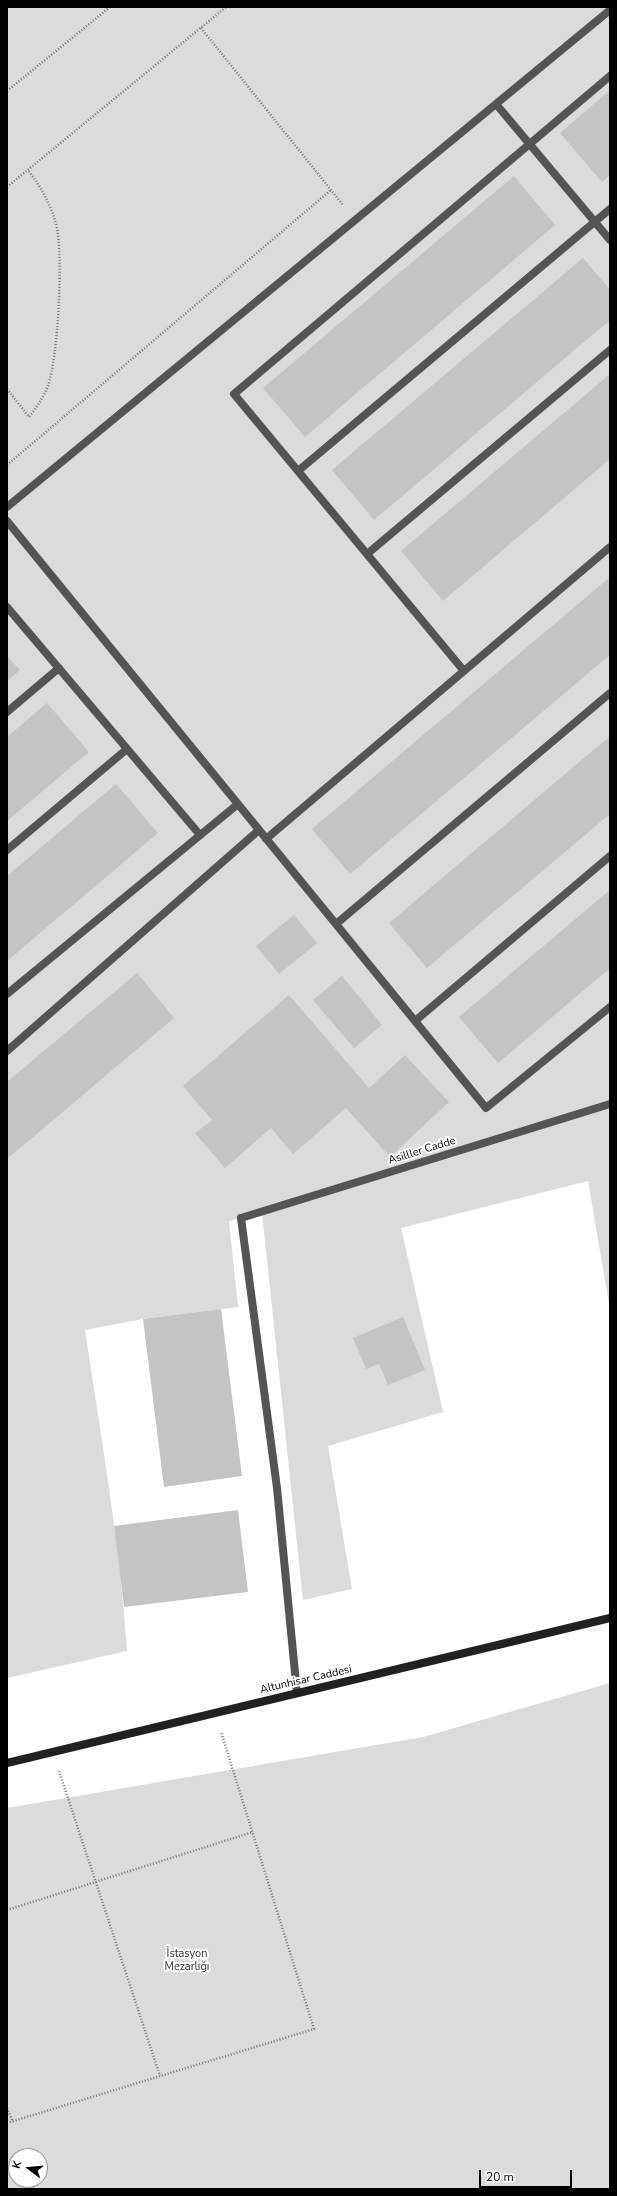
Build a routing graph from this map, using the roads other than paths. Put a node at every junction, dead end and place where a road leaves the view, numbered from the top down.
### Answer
1 (610, 10) edge
2 (610, 76) edge
3 (496, 104) junction
4 (529, 144) junction
5 (610, 209) edge
6 (594, 222) junction
7 (610, 240) edge
8 (610, 350) edge
9 (298, 471) junction
10 (7, 507) edge
11 (7, 521) edge
12 (610, 547) edge
13 (367, 554) junction
14 (7, 607) edge
15 (59, 668) junction
16 (464, 671) junction
17 (610, 693) edge
18 (7, 712) edge
19 (127, 749) junction
20 (238, 804) junction
21 (259, 830) junction
22 (200, 835) junction
23 (266, 839) junction
24 (7, 850) edge
25 (610, 856) edge
26 (336, 924) junction
27 (7, 994) edge
28 (610, 1007) edge
29 (415, 1021) junction
30 (7, 1051) edge
31 (610, 1104) edge
32 (610, 1618) edge
33 (297, 1693) junction
34 (7, 1763) edge

1 - 3 street
2 - 4 street
3 - 4 street
3 - 10 street
4 - 6 street
4 - 9 street
5 - 6 street
6 - 7 street
6 - 9 street
8 - 13 street
9 - 13 street
11 - 20 street
12 - 16 street
13 - 16 street
14 - 15 street
15 - 18 street
15 - 19 street
16 - 23 street
17 - 26 street
19 - 22 street
19 - 24 street
20 - 21 street
20 - 22 street
21 - 23 street
21 - 30 street
22 - 27 street
23 - 26 street
25 - 29 street
26 - 29 street
28 - 29 street
31 - 33 street, Asilller Cadde
32 - 33 street, Altunhisar Caddesi
33 - 34 street, Altunhisar Caddesi

